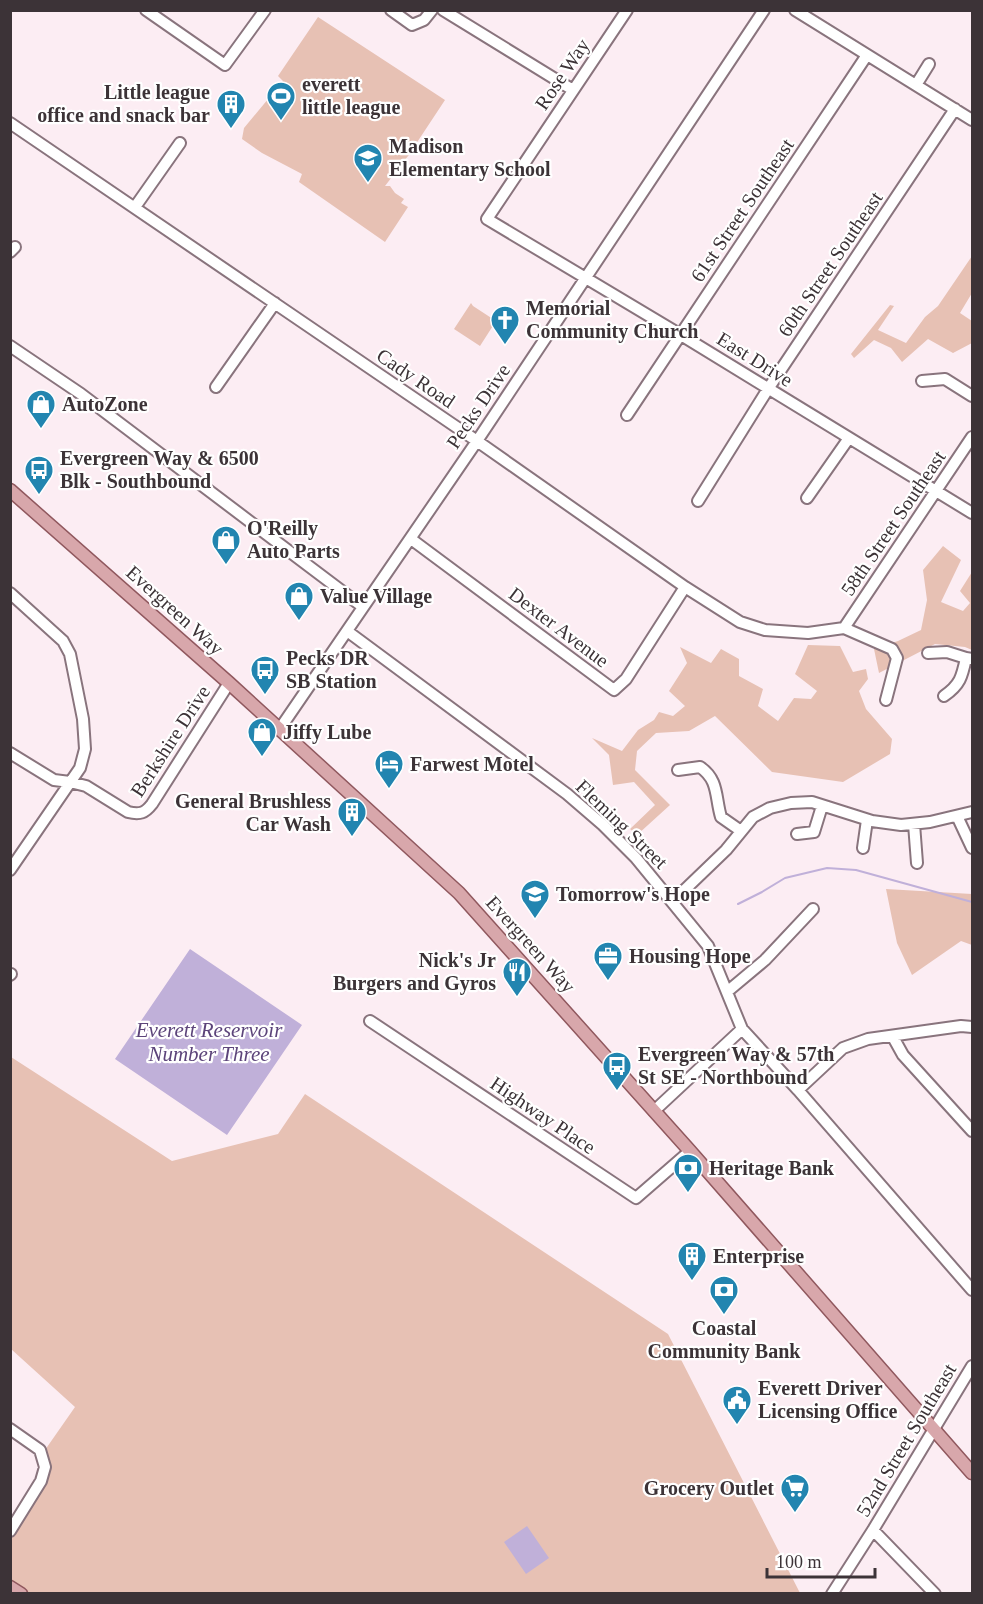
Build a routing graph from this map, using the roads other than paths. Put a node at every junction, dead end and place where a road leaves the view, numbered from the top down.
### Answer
1 (265, 10) edge
2 (391, 10) edge
3 (432, 10) edge
4 (443, 10) edge
5 (627, 10) edge
6 (764, 10) edge
7 (795, 10) edge
8 (151, 12) edge
9 (867, 55) junction
10 (929, 64) dead end
11 (916, 85) junction
12 (573, 90) junction
13 (955, 109) junction
14 (972, 120) edge
15 (10, 123) edge
16 (180, 143) dead end
17 (135, 207) junction
18 (487, 219) joint
19 (585, 278) junction
20 (275, 303) junction
21 (681, 335) junction
22 (10, 346) edge
23 (922, 381) dead end
24 (216, 387) dead end
25 (768, 389) junction
26 (972, 396) edge
27 (627, 415) dead end
28 (972, 437) edge
29 (849, 438) junction
30 (477, 441) junction
31 (11, 492) edge
32 (937, 492) junction
33 (807, 498) dead end
34 (698, 501) dead end
35 (972, 513) edge
36 (411, 539) junction
37 (686, 587) junction
38 (10, 593) edge
39 (363, 607) junction
40 (844, 628) junction
41 (348, 631) junction
42 (928, 653) dead end
43 (969, 658) edge
44 (229, 683) junction
45 (944, 696) dead end
46 (886, 700) dead end
47 (279, 730) junction
48 (10, 753) edge
49 (678, 770) dead end
50 (70, 782) junction
51 (822, 806) junction
52 (972, 812) edge
53 (957, 816) junction
54 (867, 820) junction
55 (914, 824) junction
56 (741, 831) junction
57 (797, 834) dead end
58 (863, 848) dead end
59 (972, 848) edge
60 (917, 863) dead end
61 (10, 870) edge
62 (673, 901) junction
63 (813, 909) dead end
64 (728, 991) junction
65 (370, 1022) dead end
66 (972, 1027) edge
67 (742, 1029) junction
68 (893, 1037) junction
69 (798, 1090) junction
70 (654, 1111) junction
71 (972, 1131) edge
72 (690, 1151) junction
73 (972, 1290) edge
74 (971, 1373) edge
75 (10, 1429) edge
76 (933, 1430) junction
77 (972, 1473) edge
78 (873, 1530) junction
79 (10, 1531) edge
80 (10, 1587) edge
81 (21, 1593) edge
82 (832, 1593) edge
83 (935, 1593) edge

1 - 8 street
2 - 3 street
4 - 12 street
5 - 12 street, Rose Way
6 - 19 street, Pecks Drive
7 - 9 street
9 - 11 street
9 - 21 street, 61st Street Southeast
10 - 11 street
11 - 13 street
12 - 18 street, Rose Way
13 - 14 street
13 - 25 street, 60th Street Southeast
15 - 17 street, Cady Road
16 - 17 street
17 - 20 street, Cady Road
18 - 19 street, East Drive
19 - 21 street, East Drive
19 - 30 street, Pecks Drive
20 - 24 street
20 - 30 street, Cady Road
21 - 25 street, East Drive
21 - 27 street, 61st Street Southeast
22 - 39 street
23 - 26 street
25 - 29 street, East Drive
25 - 34 street, 60th Street Southeast
28 - 32 street, 58th Street Southeast
29 - 32 street, East Drive
29 - 33 street
30 - 36 street, Pecks Drive
30 - 37 street, Cady Road
31 - 44 main road, Evergreen Way
32 - 35 street, East Drive
32 - 40 street, 58th Street Southeast
36 - 37 street, Dexter Avenue
36 - 39 street, Pecks Drive
37 - 40 street, Cady Road
38 - 50 street
39 - 41 street, Pecks Drive
40 - 46 street
41 - 47 street, Pecks Drive
41 - 62 street, Fleming Street
42 - 43 street
43 - 45 street
44 - 47 main road, Evergreen Way
44 - 50 street, Berkshire Drive
47 - 70 main road, Evergreen Way
48 - 50 street, Berkshire Drive
49 - 56 street
50 - 61 street
51 - 54 street
51 - 56 street
51 - 57 street
52 - 53 street
53 - 55 street
53 - 59 street
54 - 55 street
54 - 58 street
55 - 60 street
56 - 62 street
62 - 64 street, Fleming Street
63 - 64 street
64 - 67 street, Fleming Street
65 - 72 street, Highway Place
66 - 68 street
67 - 69 street, Fleming Street
67 - 70 street
68 - 69 street
68 - 71 street
69 - 73 street, Fleming Street
70 - 72 main road, Evergreen Way
72 - 76 main road, Evergreen Way
74 - 76 street, 52nd Street Southeast
75 - 79 street
76 - 77 main road, Evergreen Way
76 - 78 street, 52nd Street Southeast
78 - 82 street, 52nd Street Southeast
78 - 83 street
80 - 81 main road

